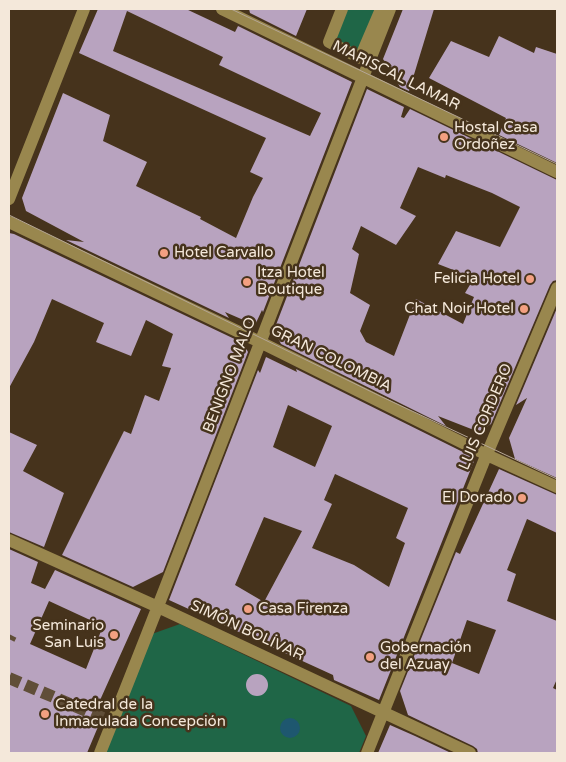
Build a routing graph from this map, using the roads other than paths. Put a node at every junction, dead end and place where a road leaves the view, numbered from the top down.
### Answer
1 (84, 9) edge
2 (222, 9) edge
3 (342, 9) edge
4 (381, 9) edge
5 (390, 9) edge
6 (364, 79) junction
7 (557, 172) edge
8 (9, 199) edge
9 (9, 222) edge
10 (557, 288) edge
11 (260, 342) junction
12 (487, 455) junction
13 (557, 487) edge
14 (9, 540) edge
15 (158, 607) junction
16 (383, 713) junction
17 (100, 753) edge
18 (367, 753) edge
19 (470, 753) edge

1 - 8 street
2 - 6 street, MARISCAL LAMAR
3 - 4 street
5 - 6 street, BENIGNO MALO
6 - 7 street, MARISCAL LAMAR
6 - 11 street, BENIGNO MALO
9 - 11 street, GRAN COLOMBIA
10 - 12 street, LUIS CORDERO
11 - 12 street, GRAN COLOMBIA
11 - 15 street, BENIGNO MALO
12 - 13 street, GRAN COLOMBIA
12 - 16 street, LUIS CORDERO
14 - 15 street, SIMÓN BOLÍVAR
15 - 16 street, SIMÓN BOLÍVAR
15 - 17 street, BENIGNO MALO
16 - 18 street, LUIS CORDERO
16 - 19 street, SIMÓN BOLÍVAR

